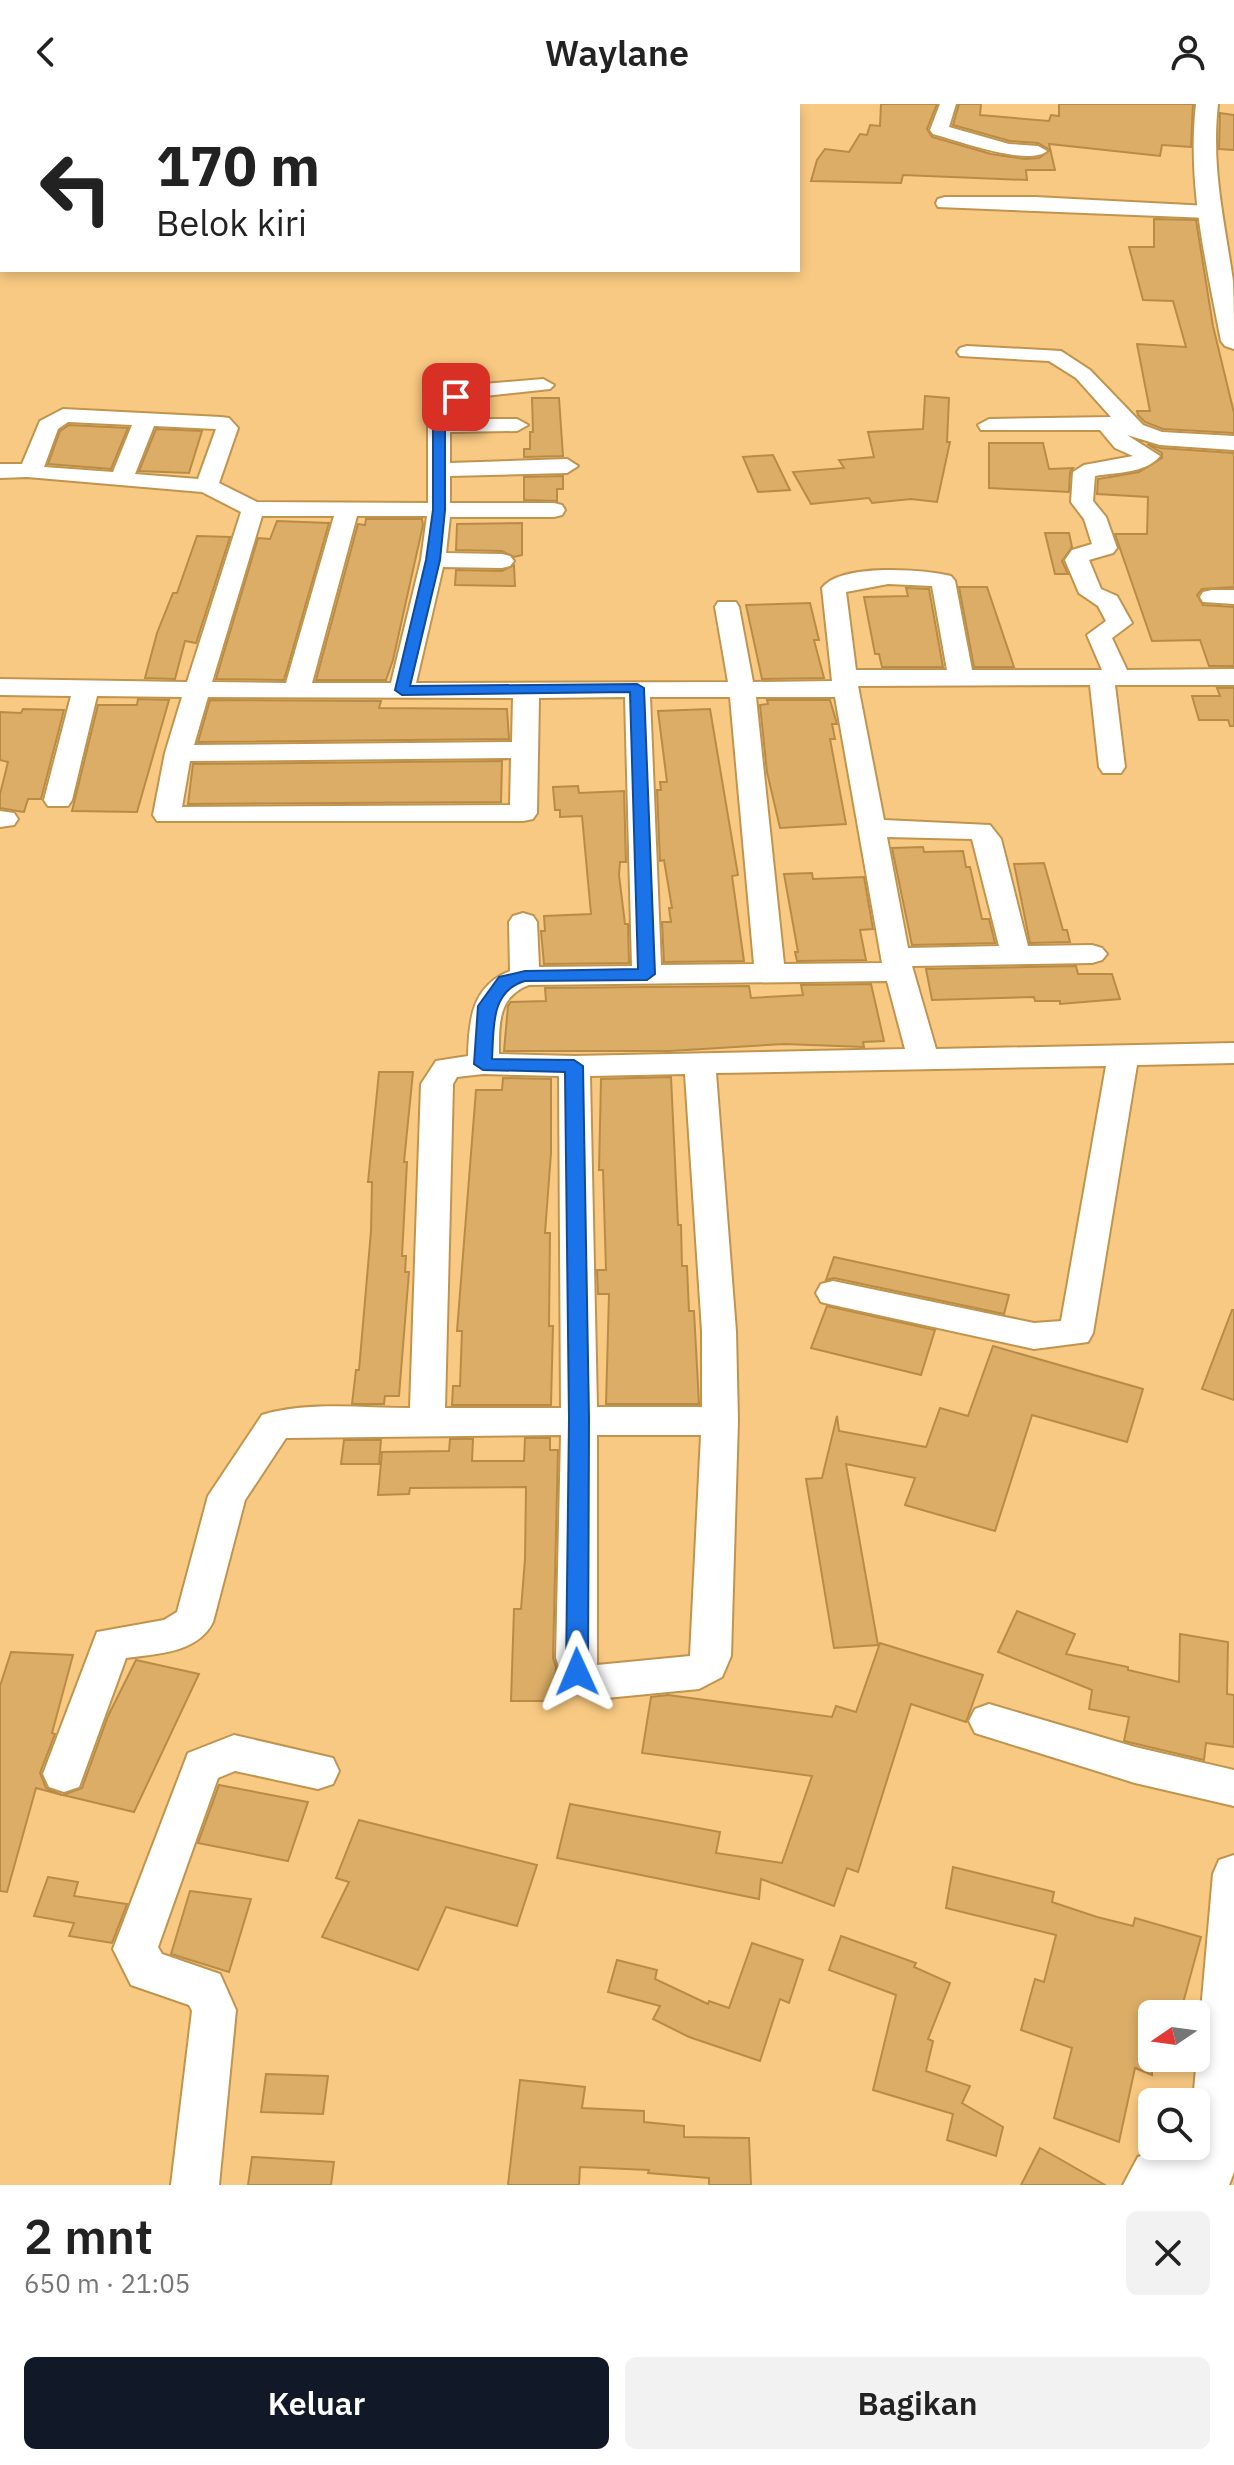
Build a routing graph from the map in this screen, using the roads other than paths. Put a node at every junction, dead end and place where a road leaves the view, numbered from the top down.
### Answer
1 (948, 104) edge
2 (1207, 104) edge
3 (1038, 151) dead end
4 (945, 203) dead end
5 (1209, 212) junction
6 (1224, 246) edge
7 (1234, 341) edge
8 (967, 352) dead end
9 (543, 385) dead end
10 (146, 418) junction
11 (1117, 424) junction
12 (517, 425) dead end
13 (989, 425) dead end
14 (439, 426) junction
15 (1234, 443) edge
16 (567, 466) dead end
17 (33, 470) junction
18 (439, 470) junction
19 (0, 471) edge
20 (122, 478) junction
21 (207, 486) junction
22 (348, 508) junction
23 (253, 509) junction
24 (439, 510) junction
25 (554, 510) dead end
26 (433, 560) junction
27 (502, 561) dead end
28 (727, 607) dead end
29 (1110, 677) junction
30 (1234, 677) edge
31 (961, 679) junction
32 (846, 683) junction
33 (0, 687) edge
34 (86, 688) junction
35 (637, 688) junction
36 (742, 688) junction
37 (196, 689) junction
38 (526, 689) junction
39 (402, 690) junction
40 (297, 691) junction
41 (523, 750) junction
42 (178, 753) junction
43 (1112, 767) dead end
44 (58, 800) dead end
45 (872, 828) junction
46 (523, 922) dead end
47 (1015, 954) junction
48 (1092, 954) dead end
49 (897, 965) junction
50 (647, 974) junction
51 (770, 974) junction
52 (525, 976) junction
53 (1234, 1053) edge
54 (1123, 1057) junction
55 (923, 1059) junction
56 (483, 1064) junction
57 (700, 1064) junction
58 (574, 1066) junction
59 (833, 1293) dead end
60 (579, 1419) junction
61 (720, 1421) junction
62 (427, 1422) junction
63 (989, 1721) dead end
64 (318, 1771) dead end
65 (64, 1774) dead end
66 (1234, 1788) edge
67 (1234, 1874) edge
68 (195, 2185) edge
69 (1147, 2185) edge

1 - 3 street
2 - 5 street
4 - 5 street
5 - 6 street
6 - 7 street
8 - 11 street
9 - 14 street
10 - 17 street
10 - 20 street
10 - 21 street
11 - 13 street
11 - 15 street
11 - 29 street
12 - 14 street
14 - 18 street
16 - 18 street
17 - 19 street
17 - 20 street
18 - 24 street
20 - 21 street
21 - 23 street
22 - 23 street
22 - 24 street
22 - 40 street
23 - 37 street
24 - 25 street
24 - 26 street
26 - 27 street
26 - 39 street
28 - 36 street
29 - 30 street
29 - 31 street
29 - 43 street
31 - 32 street
31 - 32 street
32 - 36 street
32 - 45 street
33 - 34 street
34 - 37 street
34 - 44 street
35 - 36 street
35 - 38 street
35 - 50 street
36 - 51 street
37 - 40 street
37 - 42 street
38 - 39 street
38 - 41 street
39 - 40 street
41 - 42 street
41 - 42 street
45 - 47 street
45 - 49 street
46 - 52 street
47 - 48 street
47 - 49 street
49 - 51 street
49 - 55 street
50 - 51 street
50 - 52 street
52 - 56 street
53 - 54 street
54 - 55 street
54 - 59 street
55 - 57 street
56 - 58 street
56 - 62 street
57 - 58 street
57 - 61 street
58 - 60 street
60 - 61 street
60 - 61 street
60 - 62 street
62 - 65 street
63 - 66 street
64 - 68 street
67 - 69 street

